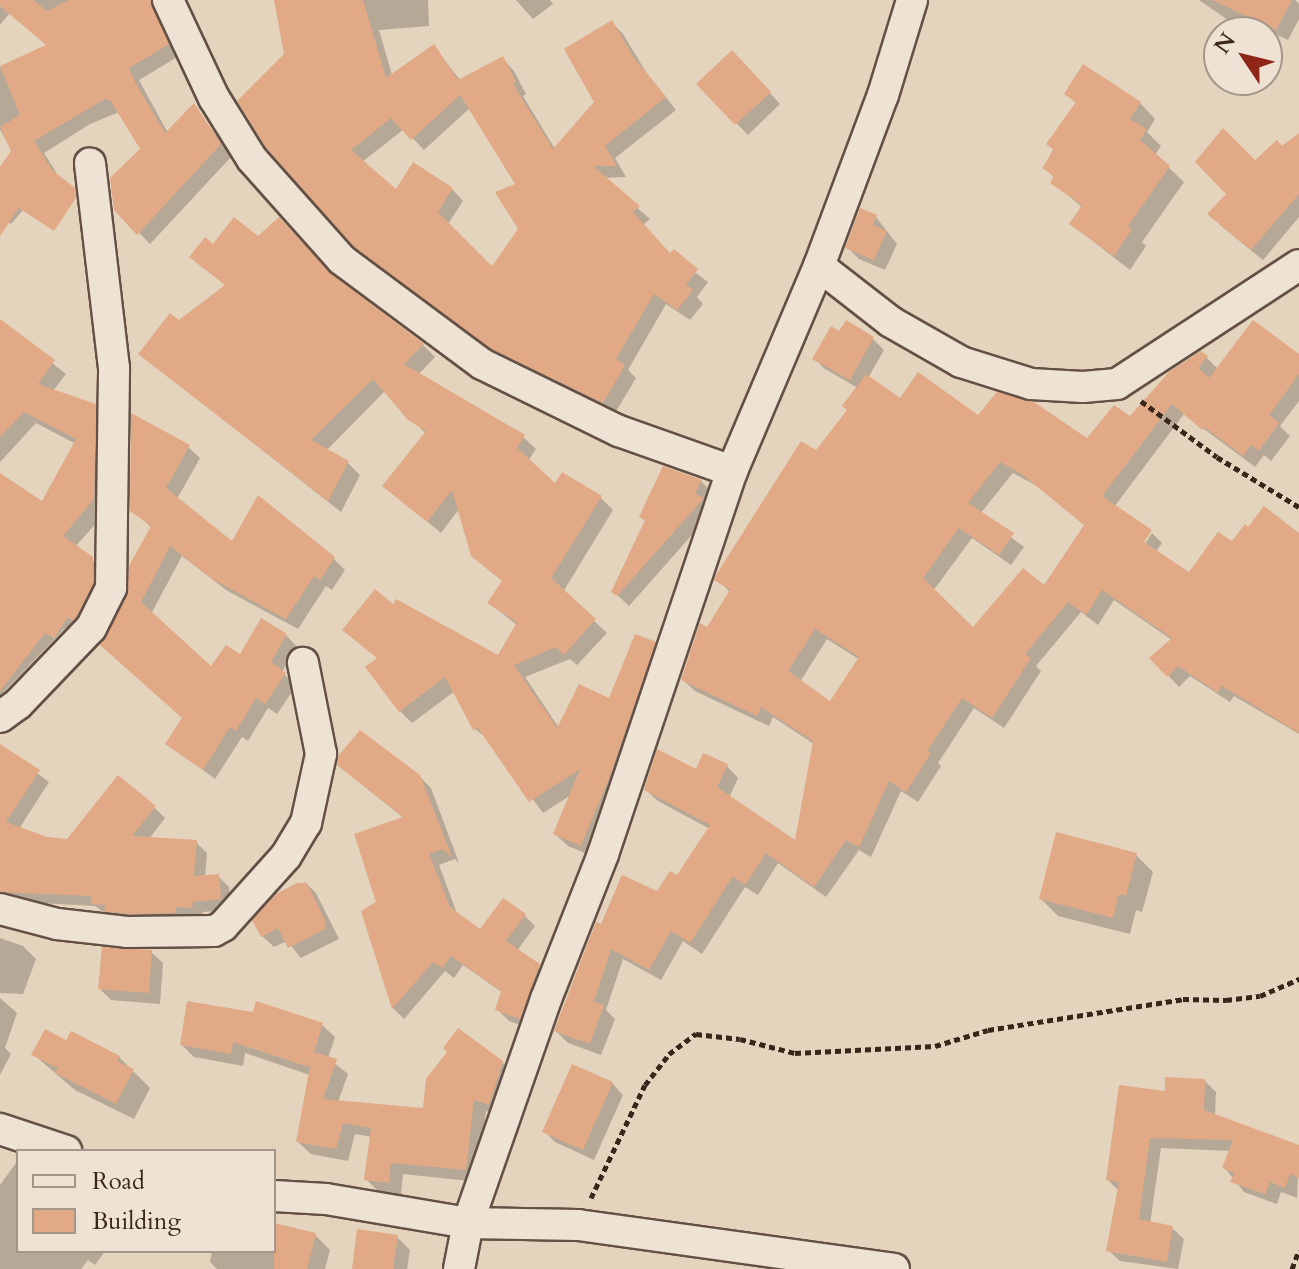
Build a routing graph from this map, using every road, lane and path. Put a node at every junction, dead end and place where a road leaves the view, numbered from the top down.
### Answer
1 (168, 0) edge
2 (912, 0) edge
3 (90, 163) dead end
4 (1299, 265) edge
5 (819, 266) junction
6 (1117, 384) junction
7 (732, 471) junction
8 (1299, 507) edge
9 (303, 663) dead end
10 (0, 717) edge
11 (0, 909) edge
12 (1299, 979) edge
13 (0, 1129) edge
14 (60, 1149) edge
15 (276, 1196) edge
16 (468, 1223) junction
17 (578, 1225) junction
18 (1299, 1250) edge
19 (459, 1269) edge
20 (894, 1269) edge
21 (1292, 1269) edge

1 - 7 street
2 - 5 street
3 - 10 street
4 - 6 street
5 - 6 street
5 - 7 street
6 - 8 path
7 - 16 street
9 - 11 street
12 - 17 path
13 - 14 street
15 - 16 street
16 - 17 street
16 - 19 street
17 - 20 street
18 - 21 path

